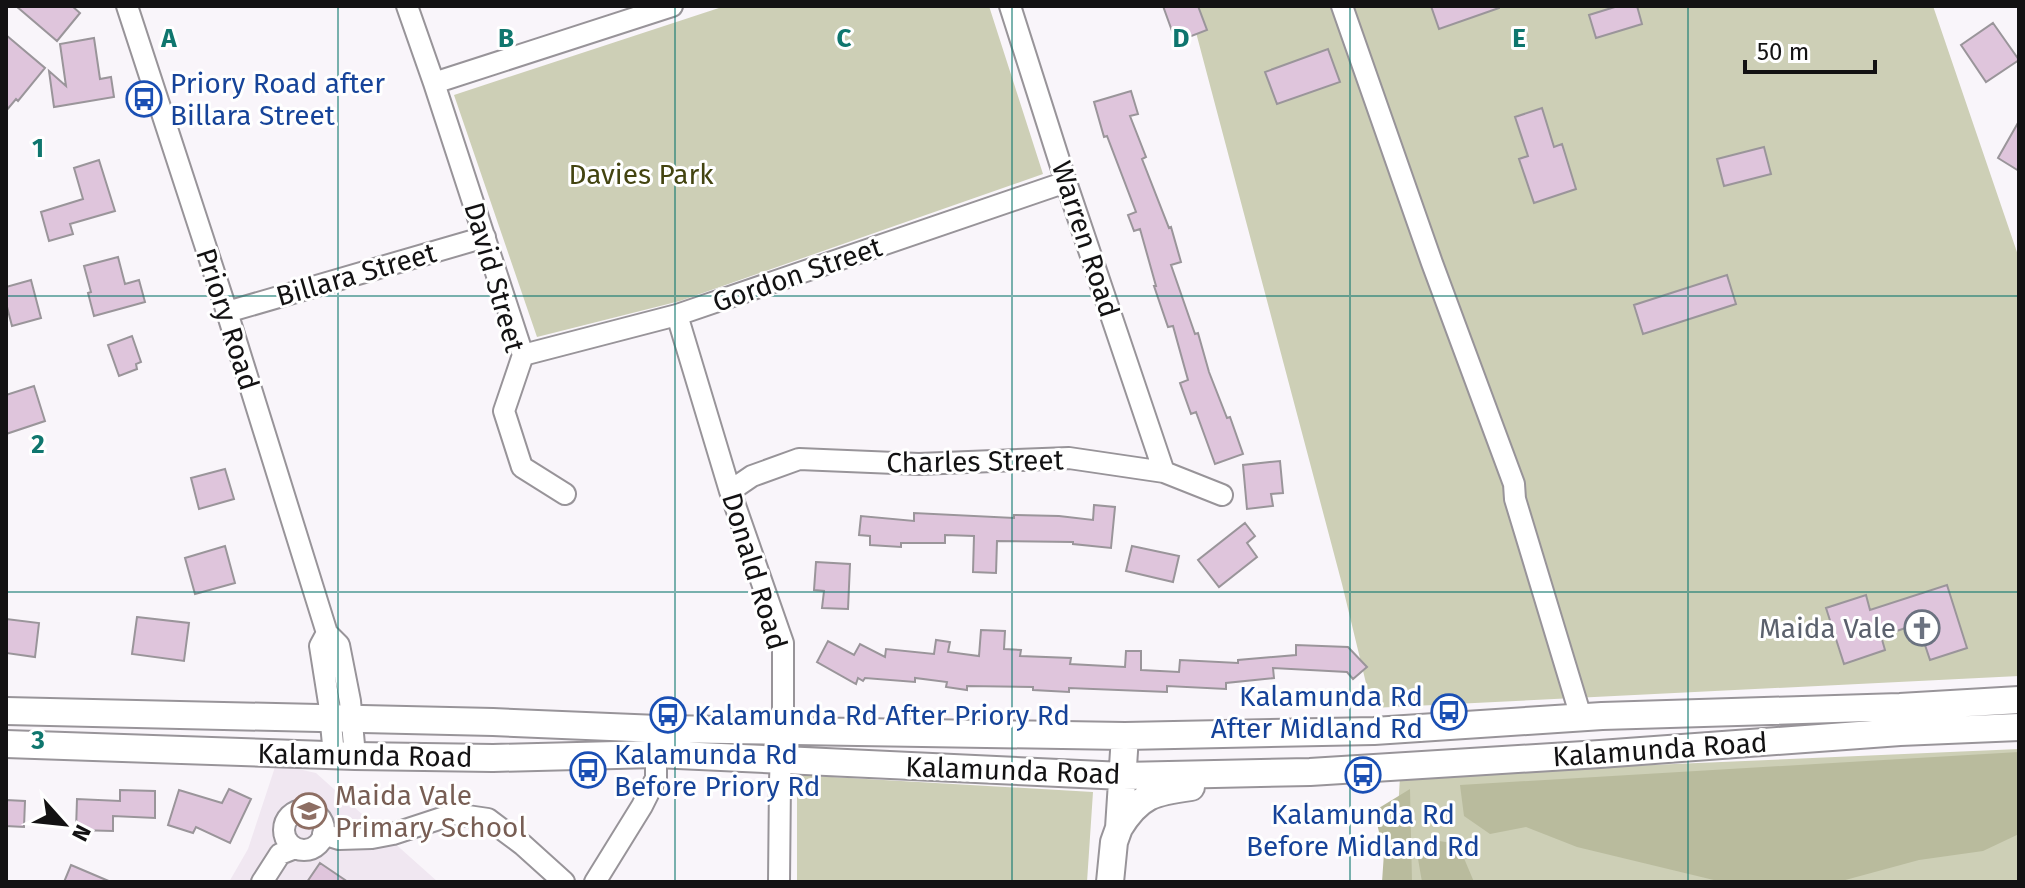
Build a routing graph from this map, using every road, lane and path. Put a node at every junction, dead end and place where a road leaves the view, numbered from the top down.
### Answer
1 (127, 6) edge
2 (407, 6) edge
3 (672, 6) edge
4 (1010, 6) edge
5 (1342, 6) edge
6 (434, 83) junction
7 (1066, 182) junction
8 (485, 237) junction
9 (227, 312) junction
10 (677, 315) junction
11 (523, 355) junction
12 (1164, 472) junction
13 (730, 491) junction
14 (565, 494) dead end
15 (1222, 495) dead end
16 (2019, 700) edge
17 (6, 711) edge
18 (1581, 717) junction
19 (341, 718) junction
20 (2019, 727) edge
21 (782, 732) junction
22 (1118, 736) junction
23 (6, 744) edge
24 (656, 754) junction
25 (344, 756) junction
26 (781, 760) junction
27 (1310, 772) junction
28 (1117, 775) junction
29 (323, 834) junction
30 (1116, 835) junction
31 (295, 848) junction
32 (262, 882) edge
33 (564, 882) edge
34 (595, 882) edge
35 (779, 882) edge
36 (1110, 882) edge

1 - 9 street, Priory Road
2 - 6 street, David Street
3 - 6 street
4 - 7 street, Warren Road
5 - 18 street
6 - 8 street, David Street
7 - 10 street, Gordon Street
7 - 12 street, Warren Road
8 - 9 street, Billara Street
8 - 11 street, David Street
9 - 19 street, Priory Road
10 - 11 street, Gordon Street
10 - 13 street, Donald Road
11 - 14 street, David Street
12 - 13 street, Charles Street
12 - 15 street, Charles Street
13 - 21 street, Donald Road
16 - 18 main road, Kalamunda Road
17 - 19 main road, Kalamunda Road
18 - 22 main road, Kalamunda Road
19 - 21 main road, Kalamunda Road
19 - 25 street, Priory Road
20 - 27 main road, Kalamunda Road
21 - 22 main road, Kalamunda Road
21 - 26 street, Donald Road
22 - 28 main road
23 - 25 main road, Kalamunda Road
24 - 25 main road, Kalamunda Road
24 - 26 main road, Kalamunda Road
24 - 34 street
26 - 28 main road, Kalamunda Road
26 - 35 street, Donald Road
27 - 28 main road, Kalamunda Road
27 - 30 main road
28 - 30 main road
29 - 31 street
29 - 31 street
29 - 33 street
30 - 36 main road
31 - 32 street

